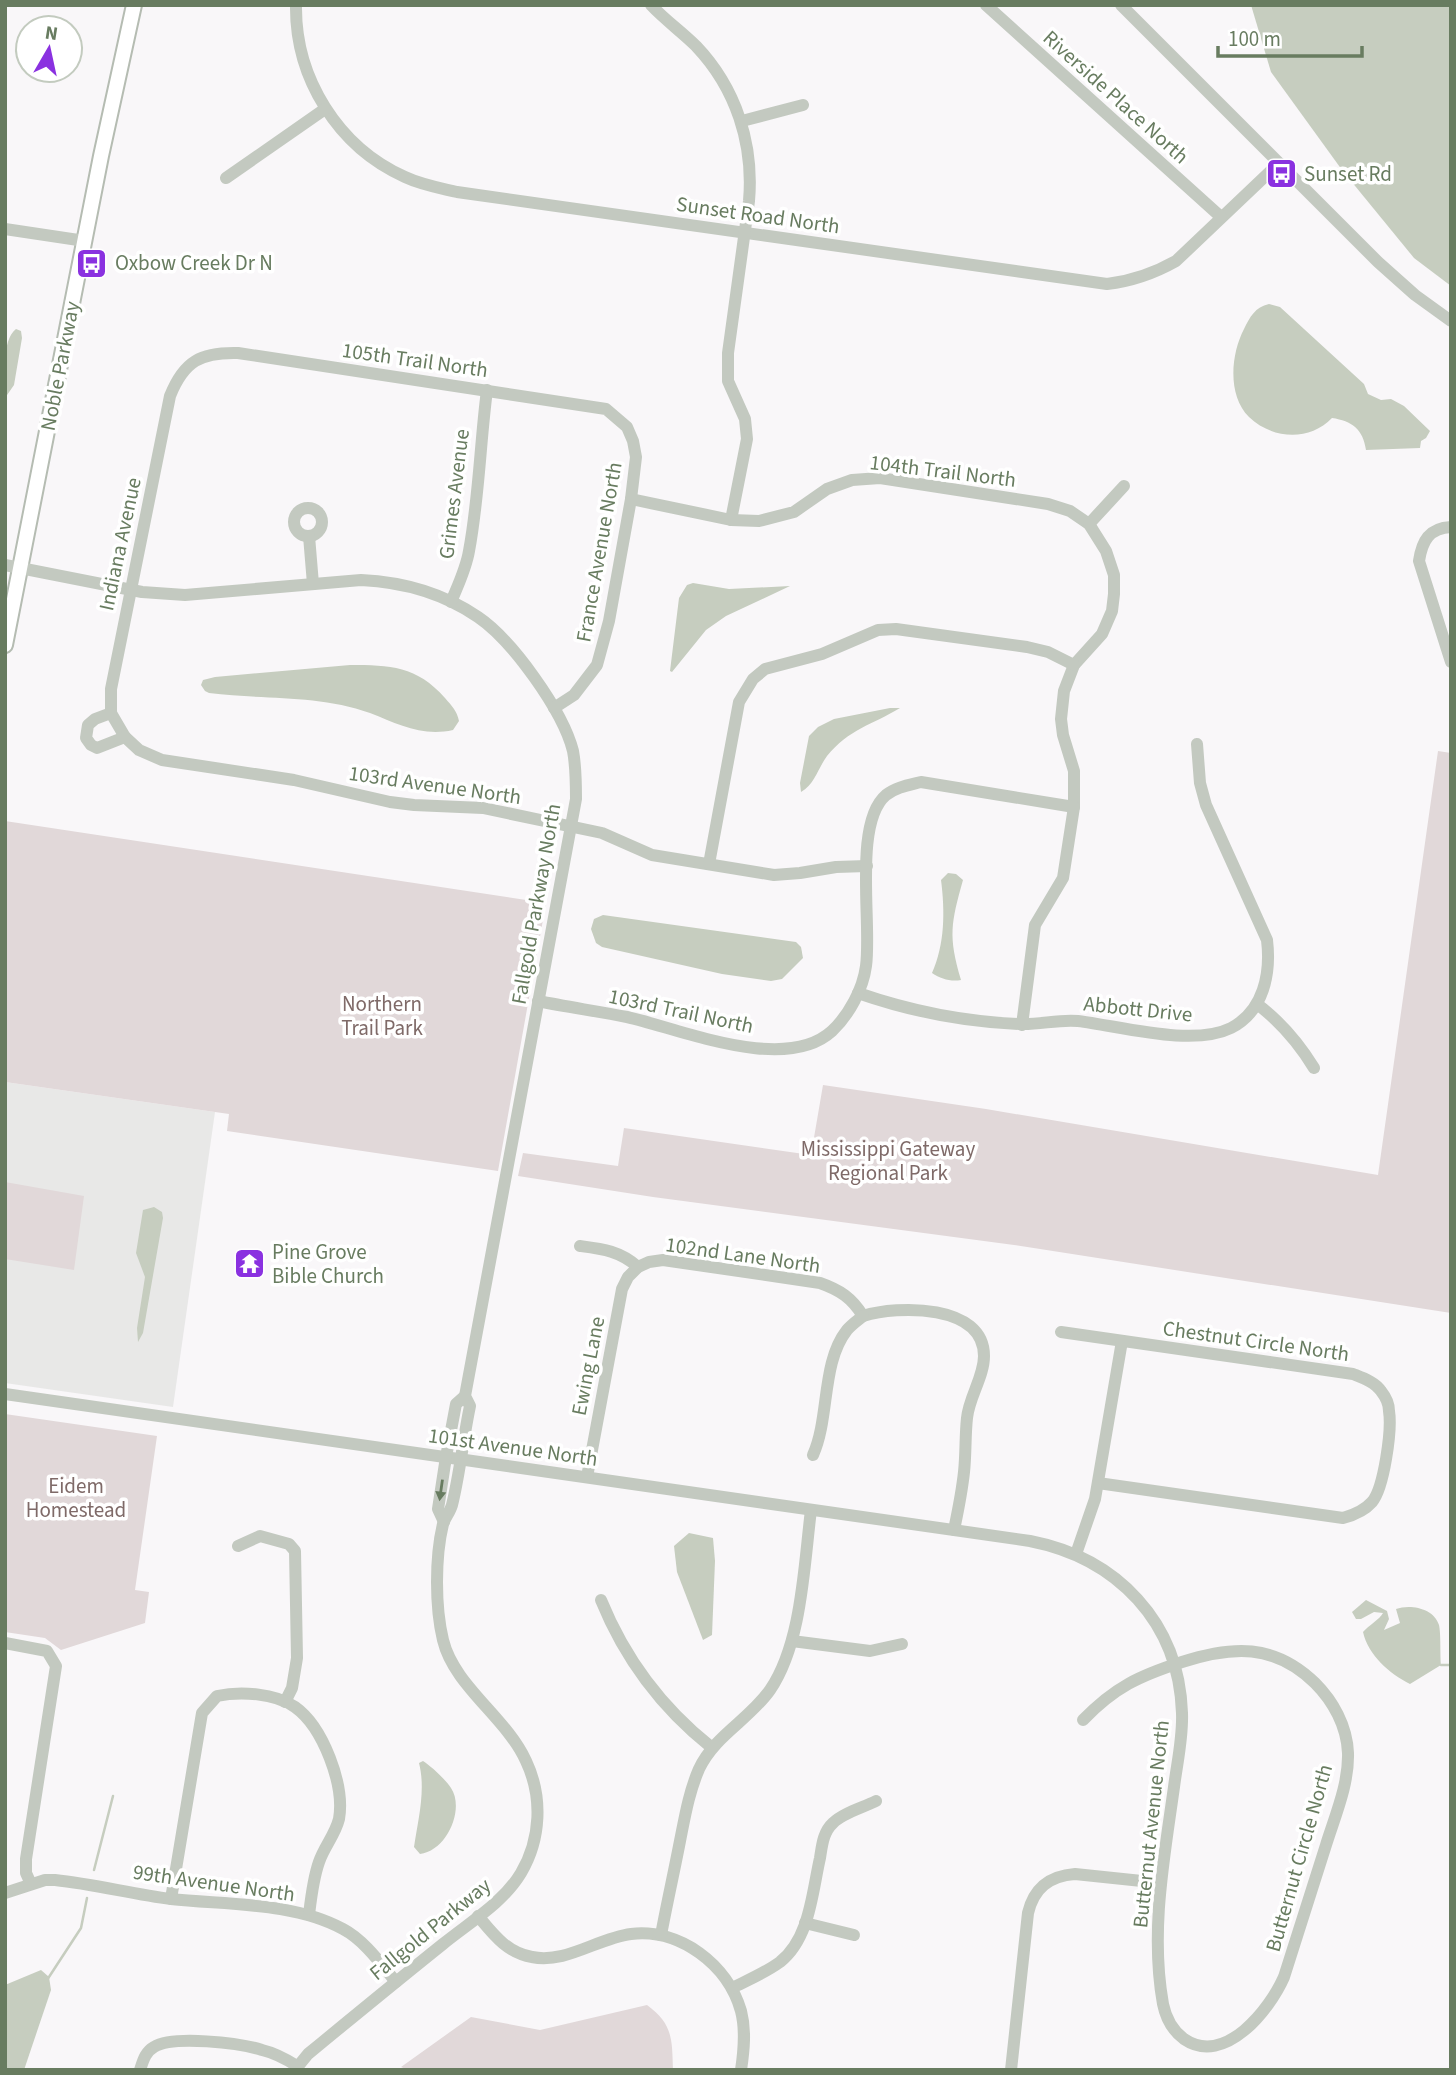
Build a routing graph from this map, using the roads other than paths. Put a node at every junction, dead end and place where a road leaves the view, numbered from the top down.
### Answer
1 (134, 5) edge
2 (296, 5) edge
3 (651, 5) edge
4 (986, 5) edge
5 (1121, 5) edge
6 (803, 105) dead end
7 (325, 109) junction
8 (742, 121) junction
9 (1279, 163) junction
10 (226, 178) dead end
11 (1221, 217) junction
12 (5, 229) edge
13 (745, 233) junction
14 (85, 241) junction
15 (1451, 321) edge
16 (191, 362) joint
17 (487, 390) junction
18 (626, 427) joint
19 (1124, 486) dead end
20 (631, 499) junction
21 (731, 520) junction
22 (1089, 524) junction
23 (1451, 527) edge
24 (309, 536) dead end
25 (12, 566) edge
26 (313, 584) junction
27 (131, 589) junction
28 (451, 602) junction
29 (5, 645) edge
30 (1451, 662) edge
31 (1074, 665) junction
32 (554, 708) junction
33 (111, 713) junction
34 (125, 737) junction
35 (1197, 744) dead end
36 (1074, 807) junction
37 (571, 826) junction
38 (709, 864) junction
39 (866, 866) junction
40 (858, 993) junction
41 (538, 1001) junction
42 (1257, 1004) junction
43 (1022, 1024) junction
44 (1314, 1068) dead end
45 (580, 1245) dead end
46 (638, 1267) junction
47 (863, 1316) junction
48 (1060, 1332) dead end
49 (1122, 1341) junction
50 (5, 1394) edge
51 (813, 1455) dead end
52 (452, 1458) junction
53 (587, 1477) junction
54 (1098, 1483) junction
55 (811, 1510) junction
56 (443, 1522) joint
57 (954, 1530) junction
58 (1015, 1539) joint
59 (238, 1546) dead end
60 (1076, 1554) junction
61 (601, 1600) dead end
62 (793, 1642) junction
63 (5, 1643) edge
64 (902, 1644) dead end
65 (1174, 1665) junction
66 (285, 1702) junction
67 (1083, 1720) dead end
68 (711, 1747) junction
69 (876, 1801) dead end
70 (1161, 1883) junction
71 (31, 1884) junction
72 (5, 1893) edge
73 (171, 1899) junction
74 (309, 1916) junction
75 (478, 1916) junction
76 (805, 1923) junction
77 (661, 1935) junction
78 (854, 1935) dead end
79 (396, 1982) junction
80 (732, 1989) junction
81 (1214, 2045) joint
82 (296, 2068) edge
83 (140, 2070) edge
84 (741, 2070) edge
85 (1011, 2070) edge

1 - 14 main road, Noble Parkway
2 - 7 street, Sunset Road North
3 - 8 street
4 - 11 street, Riverside Place North
5 - 9 street
6 - 8 street
7 - 10 street
7 - 13 street, Sunset Road North
8 - 13 street
9 - 11 street, Sunset Road North
9 - 15 street
11 - 13 street, Sunset Road North
12 - 14 street
13 - 21 street
14 - 25 main road, Noble Parkway
16 - 17 street, 105th Trail North
16 - 27 street, Indiana Avenue
17 - 18 street, 105th Trail North
17 - 28 street, Grimes Avenue
18 - 20 street, France Avenue North
19 - 22 street
20 - 21 street, 104th Trail North
20 - 32 street, France Avenue North
21 - 22 street, 104th Trail North
22 - 31 street
23 - 30 street
24 - 26 street
25 - 27 street, Fallgold Parkway North
25 - 29 main road, Noble Parkway
26 - 27 street, Fallgold Parkway North
26 - 28 street, Fallgold Parkway North
27 - 33 street, Indiana Avenue
28 - 32 street, Fallgold Parkway North
31 - 36 street
31 - 38 street
32 - 37 street, Fallgold Parkway North
33 - 34 street
33 - 34 street
34 - 37 street, 103rd Avenue North
35 - 42 street, Abbott Drive
36 - 39 street, 103rd Trail North
36 - 43 street
37 - 38 street, 103rd Avenue North
37 - 41 street, Fallgold Parkway North
38 - 39 street, 103rd Avenue North
39 - 40 street, 103rd Trail North
40 - 41 street, 103rd Trail North
40 - 43 street, Abbott Drive
41 - 52 street, Fallgold Parkway North
42 - 43 street, Abbott Drive
42 - 44 street
45 - 46 street, 102nd Lane North
46 - 47 street, 102nd Lane North
46 - 53 street, Ewing Lane
47 - 51 street
47 - 57 street
48 - 49 street, Chestnut Circle North
49 - 54 street
49 - 54 street, Chestnut Circle North
50 - 52 street, 101st Avenue North
52 - 53 street, 101st Avenue North
52 - 56 street, Fallgold Parkway North
53 - 55 street, 101st Avenue North
54 - 60 street
55 - 57 street, 101st Avenue North
55 - 62 street
56 - 75 street, Fallgold Parkway
57 - 58 street, 101st Avenue North
58 - 60 street, Butternut Avenue North
59 - 66 street
60 - 65 street, Butternut Avenue North
61 - 68 street
62 - 64 street
62 - 68 street
63 - 71 street
65 - 67 street, Butternut Circle North
65 - 70 street, Butternut Avenue North
65 - 81 street, Butternut Circle North
66 - 73 street
66 - 74 street
68 - 77 street
69 - 76 street
70 - 81 street, Butternut Avenue North
70 - 85 street
71 - 72 street, 99th Avenue North
71 - 73 street, 99th Avenue North
73 - 74 street, 99th Avenue North
74 - 79 street, 99th Avenue North
75 - 77 street
75 - 79 street, Fallgold Parkway
76 - 78 street
76 - 80 street
77 - 80 street
79 - 82 street, Fallgold Parkway
80 - 84 street
82 - 83 street

